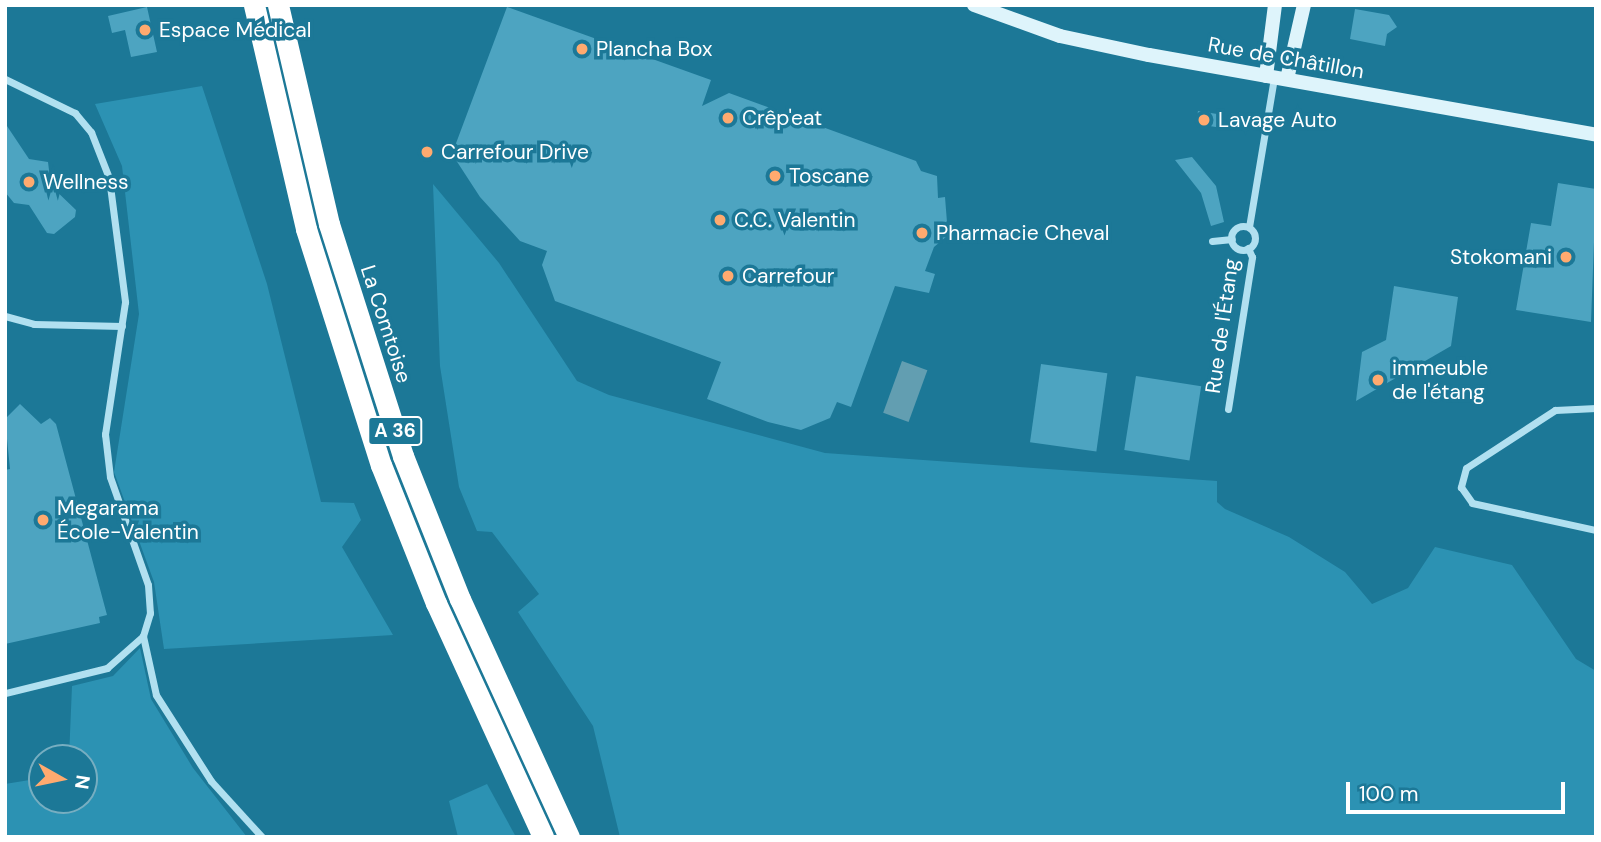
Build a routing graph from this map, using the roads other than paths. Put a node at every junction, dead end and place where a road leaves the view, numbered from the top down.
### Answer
1 (254, 5) edge
2 (278, 5) edge
3 (974, 5) edge
4 (1275, 5) edge
5 (1304, 5) edge
6 (1275, 77) junction
7 (5, 79) edge
8 (1596, 135) edge
9 (1249, 228) junction
10 (1232, 239) junction
11 (1212, 241) dead end
12 (1248, 248) junction
13 (5, 316) edge
14 (122, 326) junction
15 (1596, 408) edge
16 (1228, 409) dead end
17 (1596, 530) edge
18 (143, 636) junction
19 (5, 693) edge
20 (262, 837) edge
21 (543, 837) edge
22 (569, 837) edge

1 - 21 highway, A 36
2 - 22 highway, La Comtoise / A 36
3 - 6 street, Rue de Châtillon
4 - 6 street
5 - 6 street
6 - 8 street, Rue de Châtillon
6 - 9 street
7 - 14 street
9 - 10 street
9 - 12 street
10 - 11 street, Rue de l'Étang
10 - 12 street
12 - 16 street, Rue de l'Étang
13 - 14 street
14 - 18 street
15 - 17 street
18 - 19 street
18 - 20 street

